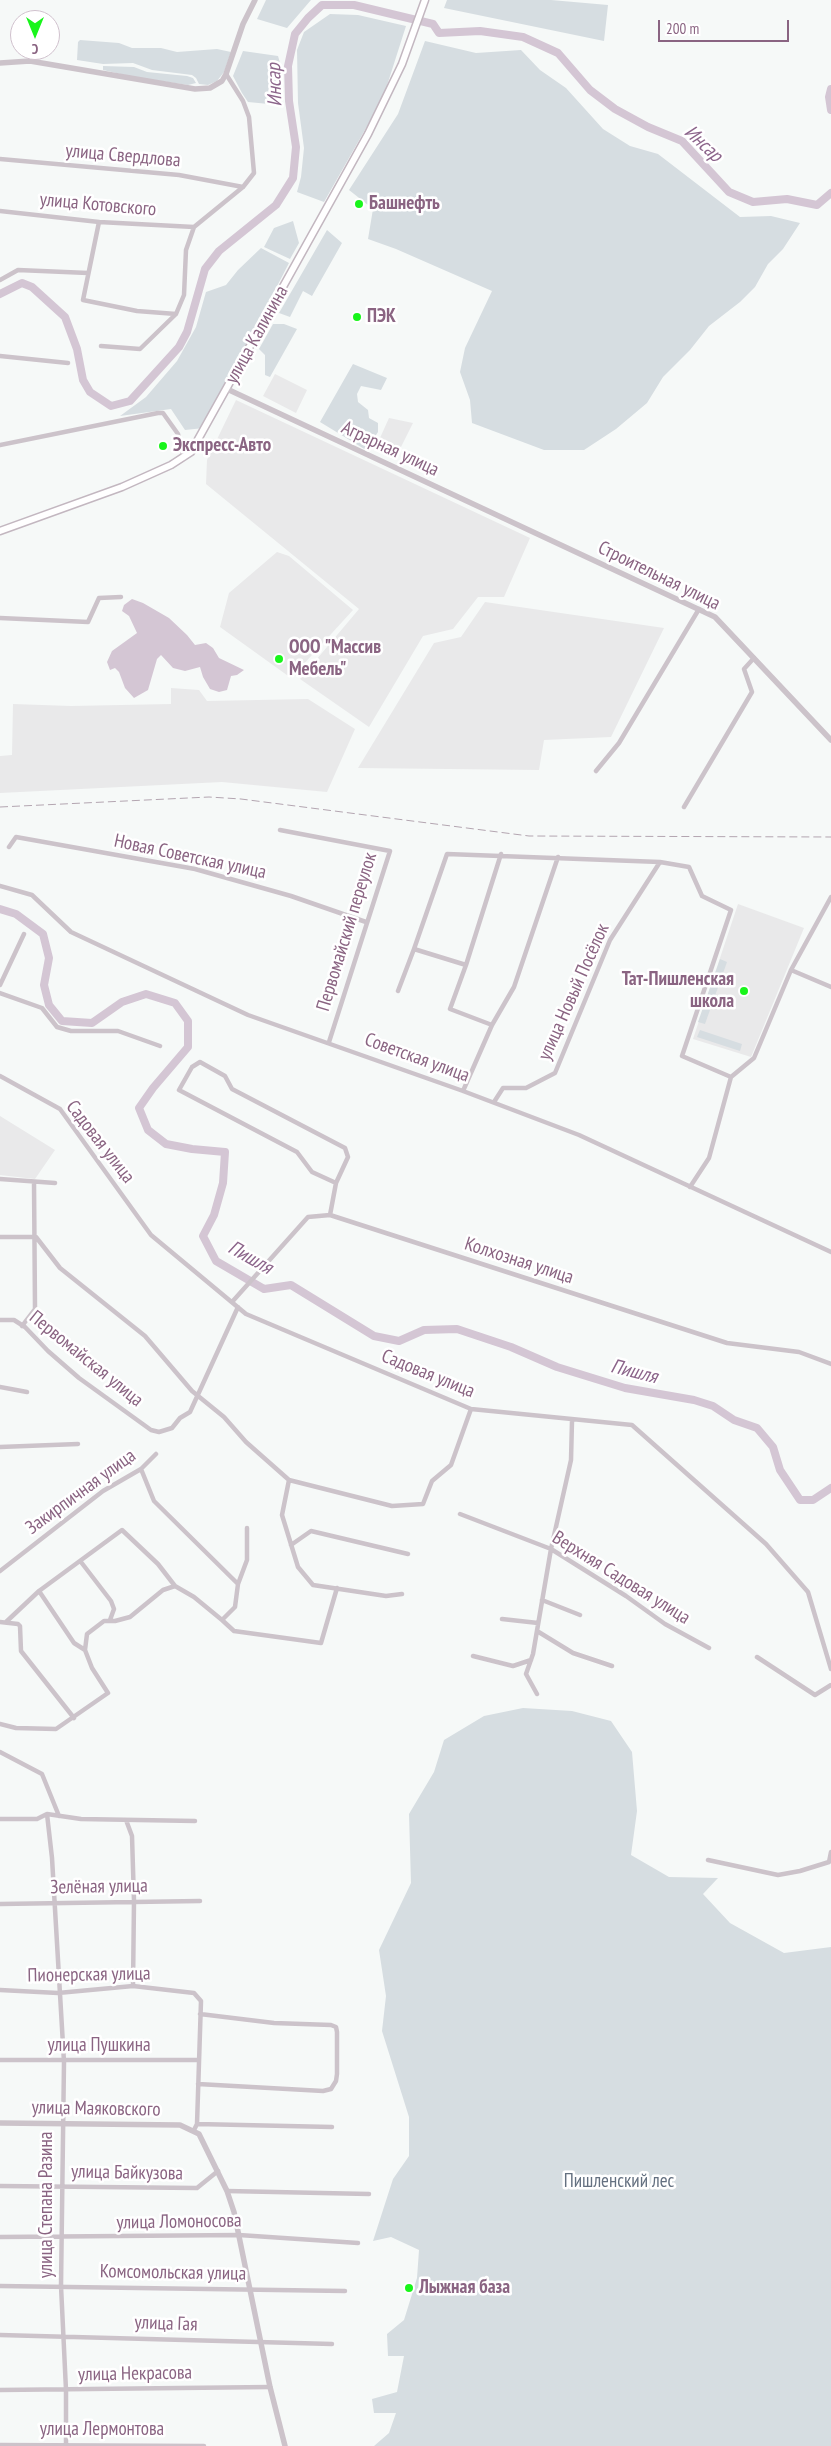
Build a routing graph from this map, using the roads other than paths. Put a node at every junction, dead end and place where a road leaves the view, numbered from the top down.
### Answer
1 (255, 0) edge
2 (425, 0) edge
3 (0, 63) edge
4 (226, 74) junction
5 (0, 159) edge
6 (244, 187) junction
7 (0, 211) edge
8 (99, 222) junction
9 (194, 227) junction
10 (88, 272) junction
11 (0, 280) edge
12 (176, 314) junction
13 (101, 346) dead end
14 (0, 356) edge
15 (68, 363) dead end
16 (227, 389) junction
17 (0, 445) edge
18 (184, 458) junction
19 (0, 531) edge
20 (540, 535) joint
21 (121, 597) dead end
22 (699, 609) junction
23 (0, 618) edge
24 (754, 658) junction
25 (831, 740) edge
26 (596, 771) dead end
27 (684, 807) dead end
28 (280, 830) dead end
29 (9, 847) dead end
30 (502, 854) junction
31 (558, 857) junction
32 (660, 862) junction
33 (0, 886) edge
34 (831, 897) edge
35 (366, 922) junction
36 (24, 934) dead end
37 (414, 949) junction
38 (466, 965) junction
39 (791, 970) junction
40 (0, 985) edge
41 (831, 987) edge
42 (398, 991) dead end
43 (0, 993) edge
44 (492, 1025) junction
45 (329, 1042) junction
46 (160, 1046) dead end
47 (0, 1076) edge
48 (730, 1077) junction
49 (463, 1091) junction
50 (494, 1102) junction
51 (0, 1179) edge
52 (34, 1182) junction
53 (55, 1183) dead end
54 (336, 1183) junction
55 (690, 1187) junction
56 (330, 1215) junction
57 (0, 1237) edge
58 (34, 1237) junction
59 (831, 1252) edge
60 (232, 1302) junction
61 (238, 1308) junction
62 (0, 1320) edge
63 (22, 1326) junction
64 (831, 1364) edge
65 (0, 1387) edge
66 (27, 1392) dead end
67 (197, 1396) junction
68 (471, 1409) junction
69 (572, 1421) junction
70 (78, 1444) dead end
71 (0, 1448) edge
72 (156, 1454) dead end
73 (141, 1469) junction
74 (289, 1480) junction
75 (460, 1514) dead end
76 (247, 1528) dead end
77 (291, 1545) junction
78 (551, 1549) junction
79 (408, 1554) dead end
80 (81, 1562) junction
81 (0, 1571) edge
82 (238, 1584) junction
83 (176, 1586) junction
84 (337, 1588) junction
85 (39, 1592) junction
86 (402, 1594) dead end
87 (542, 1600) junction
88 (580, 1615) dead end
89 (502, 1619) dead end
90 (110, 1620) junction
91 (222, 1620) junction
92 (3, 1622) edge
93 (538, 1623) junction
94 (537, 1631) junction
95 (709, 1648) dead end
96 (86, 1650) junction
97 (473, 1656) dead end
98 (757, 1657) dead end
99 (531, 1660) junction
100 (612, 1666) dead end
101 (831, 1669) edge
102 (831, 1685) edge
103 (537, 1694) dead end
104 (74, 1718) junction
105 (0, 1724) edge
106 (0, 1752) edge
107 (47, 1814) junction
108 (59, 1816) junction
109 (0, 1819) edge
110 (126, 1820) junction
111 (195, 1821) dead end
112 (831, 1852) edge
113 (708, 1860) dead end
114 (134, 1901) junction
115 (200, 1901) dead end
116 (54, 1903) junction
117 (0, 1904) edge
118 (133, 1986) junction
119 (0, 1990) edge
120 (58, 1993) junction
121 (200, 2014) junction
122 (0, 2060) edge
123 (199, 2060) junction
124 (64, 2062) junction
125 (198, 2084) junction
126 (0, 2123) edge
127 (62, 2124) junction
128 (332, 2127) dead end
129 (194, 2128) junction
130 (218, 2171) junction
131 (0, 2186) edge
132 (61, 2187) junction
133 (227, 2192) junction
134 (369, 2194) dead end
135 (239, 2235) junction
136 (0, 2237) edge
137 (61, 2238) junction
138 (358, 2243) dead end
139 (0, 2286) edge
140 (61, 2286) junction
141 (250, 2289) junction
142 (345, 2290) dead end
143 (0, 2335) edge
144 (64, 2336) junction
145 (261, 2342) junction
146 (332, 2344) dead end
147 (270, 2387) junction
148 (0, 2390) edge
149 (66, 2390) junction
150 (0, 2445) edge
151 (66, 2445) edge
152 (204, 2446) edge
153 (285, 2446) edge

1 - 4 street
2 - 16 main road, улица Калинина
3 - 4 street
4 - 6 street
5 - 6 street, улица Свердлова
6 - 9 street
7 - 8 street, улица Котовского
8 - 9 street, улица Котовского
8 - 10 street
9 - 12 street
10 - 11 street
10 - 12 street
12 - 13 street
14 - 15 street
16 - 18 main road, улица Калинина
16 - 20 street, Аграрная улица
17 - 18 street
18 - 19 main road, улица Калинина
20 - 22 street, Строительная улица
21 - 23 street
22 - 24 street, Строительная улица
22 - 26 street
24 - 25 street, Строительная улица
24 - 27 street
28 - 35 street, Первомайский переулок
29 - 35 street, Новая Советская улица
30 - 31 street
30 - 37 street
30 - 38 street
31 - 32 street
31 - 44 street
32 - 48 street
32 - 50 street, улица Новый Посёлок
33 - 45 street, Советская улица
34 - 39 street
35 - 45 street, Первомайский переулок
36 - 40 street
37 - 38 street
37 - 42 street
38 - 44 street
39 - 41 street
39 - 48 street
43 - 46 street
44 - 49 street
45 - 49 street, Советская улица
47 - 60 street, Садовая улица
48 - 55 street
49 - 50 street, Советская улица
50 - 55 street, Советская улица
51 - 52 street
52 - 53 street
52 - 58 street
54 - 54 street
54 - 56 street
55 - 59 street, Советская улица
56 - 60 street, Колхозная улица
56 - 64 street, Колхозная улица
57 - 58 street
58 - 63 street
58 - 67 street
60 - 61 street, Садовая улица
61 - 67 street
61 - 68 street, Садовая улица
62 - 63 street, Первомайская улица
63 - 67 street, Первомайская улица
65 - 66 street
67 - 74 street
68 - 69 street, Садовая улица
68 - 74 street
69 - 78 street
69 - 101 street, Садовая улица
70 - 71 street
72 - 73 street, Закирпичная улица
73 - 81 street, Закирпичная улица
73 - 82 street
74 - 77 street
75 - 78 street, Верхняя Садовая улица
76 - 82 street
77 - 79 street
77 - 84 street
78 - 87 street
78 - 95 street, Верхняя Садовая улица
80 - 83 street
80 - 85 street
80 - 90 street
82 - 91 street
83 - 90 street
83 - 91 street
84 - 86 street
84 - 91 street
85 - 92 street
85 - 96 street
87 - 88 street
87 - 93 street
89 - 93 street
90 - 96 street
92 - 104 street
93 - 94 street
94 - 99 street
94 - 100 street
96 - 104 street
97 - 99 street
98 - 102 street
99 - 103 street
104 - 105 street
106 - 108 street
107 - 108 street
107 - 109 street
107 - 116 street, улица Степана Разина
108 - 110 street
110 - 111 street
110 - 114 street
112 - 113 street
114 - 115 street, Зелёная улица
114 - 116 street, Зелёная улица
114 - 118 street
116 - 117 street, Зелёная улица
116 - 120 street, улица Степана Разина
118 - 120 street, Пионерская улица
118 - 121 street, Пионерская улица
119 - 120 street, Пионерская улица
120 - 124 street, улица Степана Разина
121 - 123 street, Пионерская улица
121 - 125 street
122 - 124 street, улица Пушкина
123 - 124 street, улица Пушкина
123 - 125 street, Пионерская улица
124 - 127 street, улица Степана Разина
125 - 129 street, Пионерская улица
126 - 127 street, улица Маяковского
127 - 129 street, улица Маяковского
127 - 132 street, улица Степана Разина
128 - 129 street, улица Маяковского
129 - 130 street
130 - 132 street, улица Байкузова
130 - 133 street
131 - 132 street, улица Байкузова
132 - 137 street, улица Степана Разина
133 - 134 street
133 - 135 street
135 - 137 street, улица Ломоносова
135 - 138 street, улица Ломоносова
135 - 141 street
136 - 137 street, улица Ломоносова
137 - 140 street, улица Степана Разина
139 - 140 street, Комсомольская улица
140 - 141 street, Комсомольская улица
140 - 144 street, улица Степана Разина
141 - 142 street, Комсомольская улица
141 - 145 street
143 - 144 street, улица Гая
144 - 145 street, улица Гая
144 - 149 street, улица Степана Разина
145 - 146 street, улица Гая
145 - 147 street
147 - 149 street, улица Некрасова
147 - 153 street
148 - 149 street, улица Некрасова
149 - 151 street, улица Степана Разина
150 - 151 street, улица Лермонтова
151 - 152 street, улица Лермонтова

